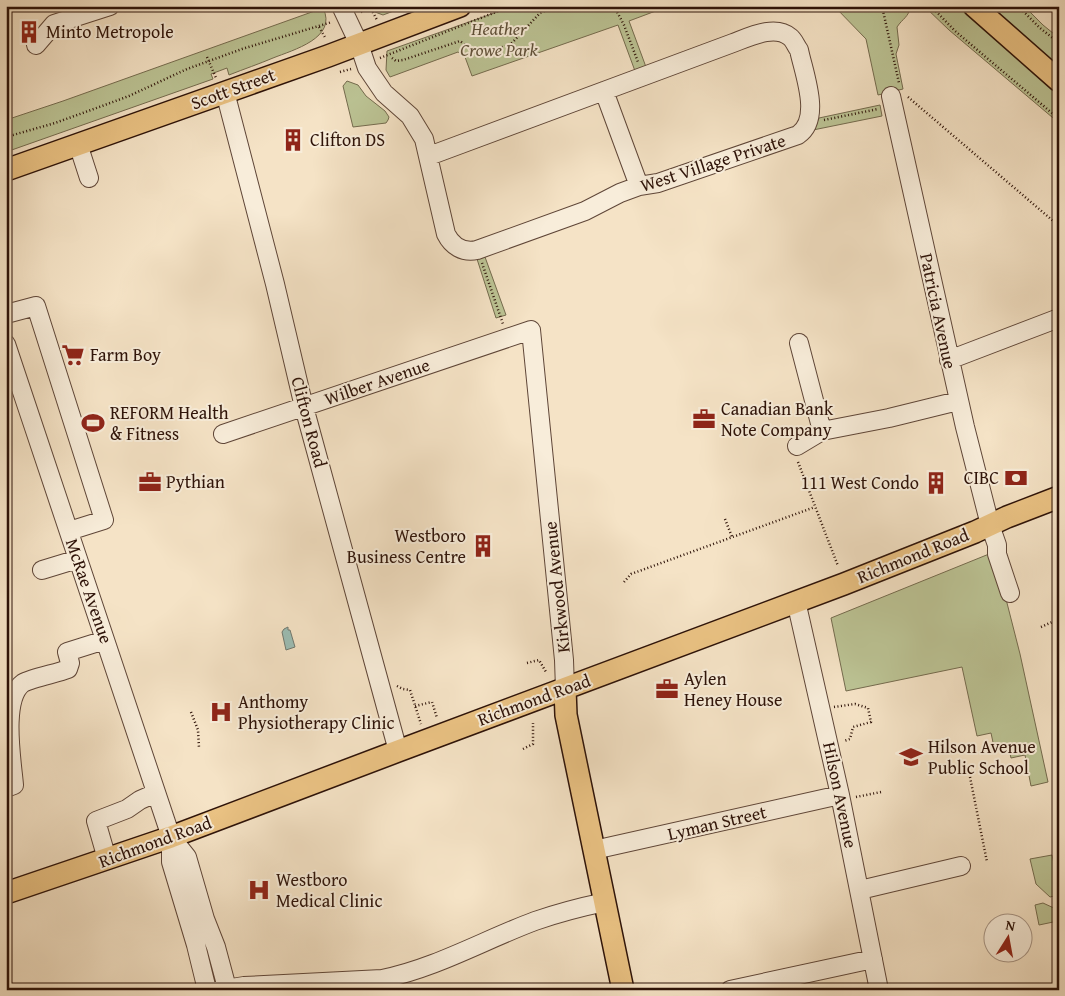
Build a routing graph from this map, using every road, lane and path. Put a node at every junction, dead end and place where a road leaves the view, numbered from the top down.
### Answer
1 (110, 6) edge
2 (341, 6) edge
3 (378, 6) edge
4 (460, 6) edge
5 (511, 6) edge
6 (556, 6) edge
7 (614, 6) edge
8 (882, 6) edge
9 (931, 6) edge
10 (974, 6) edge
11 (1018, 6) edge
12 (371, 9) junction
13 (362, 12) dead end
14 (376, 18) dead end
15 (325, 25) dead end
16 (1059, 43) edge
17 (359, 44) junction
18 (36, 45) dead end
19 (387, 55) dead end
20 (207, 56) dead end
21 (392, 58) dead end
22 (209, 61) junction
23 (643, 76) junction
24 (1059, 81) edge
25 (223, 84) junction
26 (604, 91) junction
27 (892, 101) joint
28 (1059, 118) edge
29 (808, 124) junction
30 (6, 137) edge
31 (78, 144) junction
32 (429, 156) junction
33 (6, 170) edge
34 (89, 178) dead end
35 (639, 186) junction
36 (1059, 226) edge
37 (477, 250) junction
38 (6, 314) edge
39 (1059, 318) edge
40 (531, 330) joint
41 (508, 338) junction
42 (799, 343) dead end
43 (6, 344) edge
44 (949, 360) junction
45 (958, 401) junction
46 (304, 407) junction
47 (822, 431) junction
48 (223, 434) dead end
49 (797, 446) dead end
50 (801, 471) dead end
51 (1059, 497) edge
52 (815, 506) junction
53 (725, 519) dead end
54 (990, 525) junction
55 (69, 531) junction
56 (732, 537) junction
57 (78, 559) junction
58 (838, 566) dead end
59 (42, 570) dead end
60 (624, 582) dead end
61 (1010, 592) dead end
62 (796, 600) junction
63 (1059, 619) edge
64 (1041, 627) dead end
65 (105, 640) junction
66 (527, 663) dead end
67 (546, 672) dead end
68 (393, 679) dead end
69 (565, 688) junction
70 (415, 706) junction
71 (821, 709) junction
72 (191, 712) dead end
73 (437, 719) dead end
74 (533, 724) dead end
75 (422, 725) dead end
76 (829, 745) junction
77 (199, 748) dead end
78 (523, 749) dead end
79 (398, 750) junction
80 (970, 778) dead end
81 (6, 788) edge
82 (156, 792) junction
83 (881, 792) dead end
84 (841, 797) junction
85 (171, 837) junction
86 (594, 850) junction
87 (107, 859) junction
88 (987, 862) dead end
89 (962, 866) dead end
90 (860, 890) junction
91 (6, 893) edge
92 (605, 902) junction
93 (873, 959) junction
94 (223, 989) edge
95 (207, 990) edge
96 (623, 990) edge
97 (730, 990) edge
98 (880, 990) edge

1 - 18 street
2 - 17 street
3 - 12 path
4 - 17 main road, Scott Street
5 - 19 path
6 - 21 path
7 - 23 path
8 - 36 path
9 - 28 path
10 - 24 main road
11 - 16 path
12 - 13 path
12 - 14 path
15 - 22 path
17 - 25 main road, Scott Street
17 - 32 street
20 - 22 path
22 - 25 path
22 - 30 path
23 - 26 street
23 - 29 street
25 - 31 main road, Scott Street
25 - 46 street, Clifton Road
26 - 32 street
26 - 35 street
27 - 29 path
27 - 44 street, Patricia Avenue
29 - 35 street, West Village Private
31 - 33 main road, Scott Street
31 - 34 street
32 - 37 street
35 - 37 street, West Village Private
37 - 41 path
38 - 55 street
39 - 44 street
40 - 41 street, Wilber Avenue
40 - 69 street, Kirkwood Avenue
41 - 46 street, Wilber Avenue
42 - 47 street
43 - 55 street, McRae Avenue
44 - 45 street, Patricia Avenue
45 - 47 street
45 - 54 street, Patricia Avenue
46 - 48 street, Wilber Avenue
46 - 79 street, Clifton Road
47 - 49 street
50 - 52 path
51 - 54 main road, Richmond Road
52 - 56 path
52 - 58 path
53 - 56 path
54 - 61 street, Patricia Avenue
54 - 62 main road, Richmond Road
55 - 57 street, McRae Avenue
56 - 60 path
57 - 59 street
57 - 65 street, McRae Avenue
62 - 69 main road, Richmond Road
62 - 71 street, Hilson Avenue
63 - 64 path
65 - 81 street
65 - 82 street, McRae Avenue
66 - 67 path
68 - 70 path
69 - 79 main road, Richmond Road
69 - 86 main road, Kirkwood Avenue
70 - 73 path
70 - 75 path
71 - 76 street, Hilson Avenue
71 - 76 path
72 - 77 path
74 - 78 path
76 - 84 street, Hilson Avenue
79 - 85 main road, Richmond Road
80 - 88 path
82 - 85 street, McRae Avenue
82 - 87 street
83 - 84 path
84 - 86 street, Lyman Street
84 - 90 street, Hilson Avenue
85 - 87 main road, Richmond Road
85 - 94 street
85 - 95 street
86 - 92 main road, Kirkwood Avenue
87 - 91 main road, Richmond Road
89 - 90 street
90 - 93 street, Hilson Avenue
92 - 94 street
92 - 96 main road, Kirkwood Avenue
93 - 97 street
93 - 98 street, Hilson Avenue

